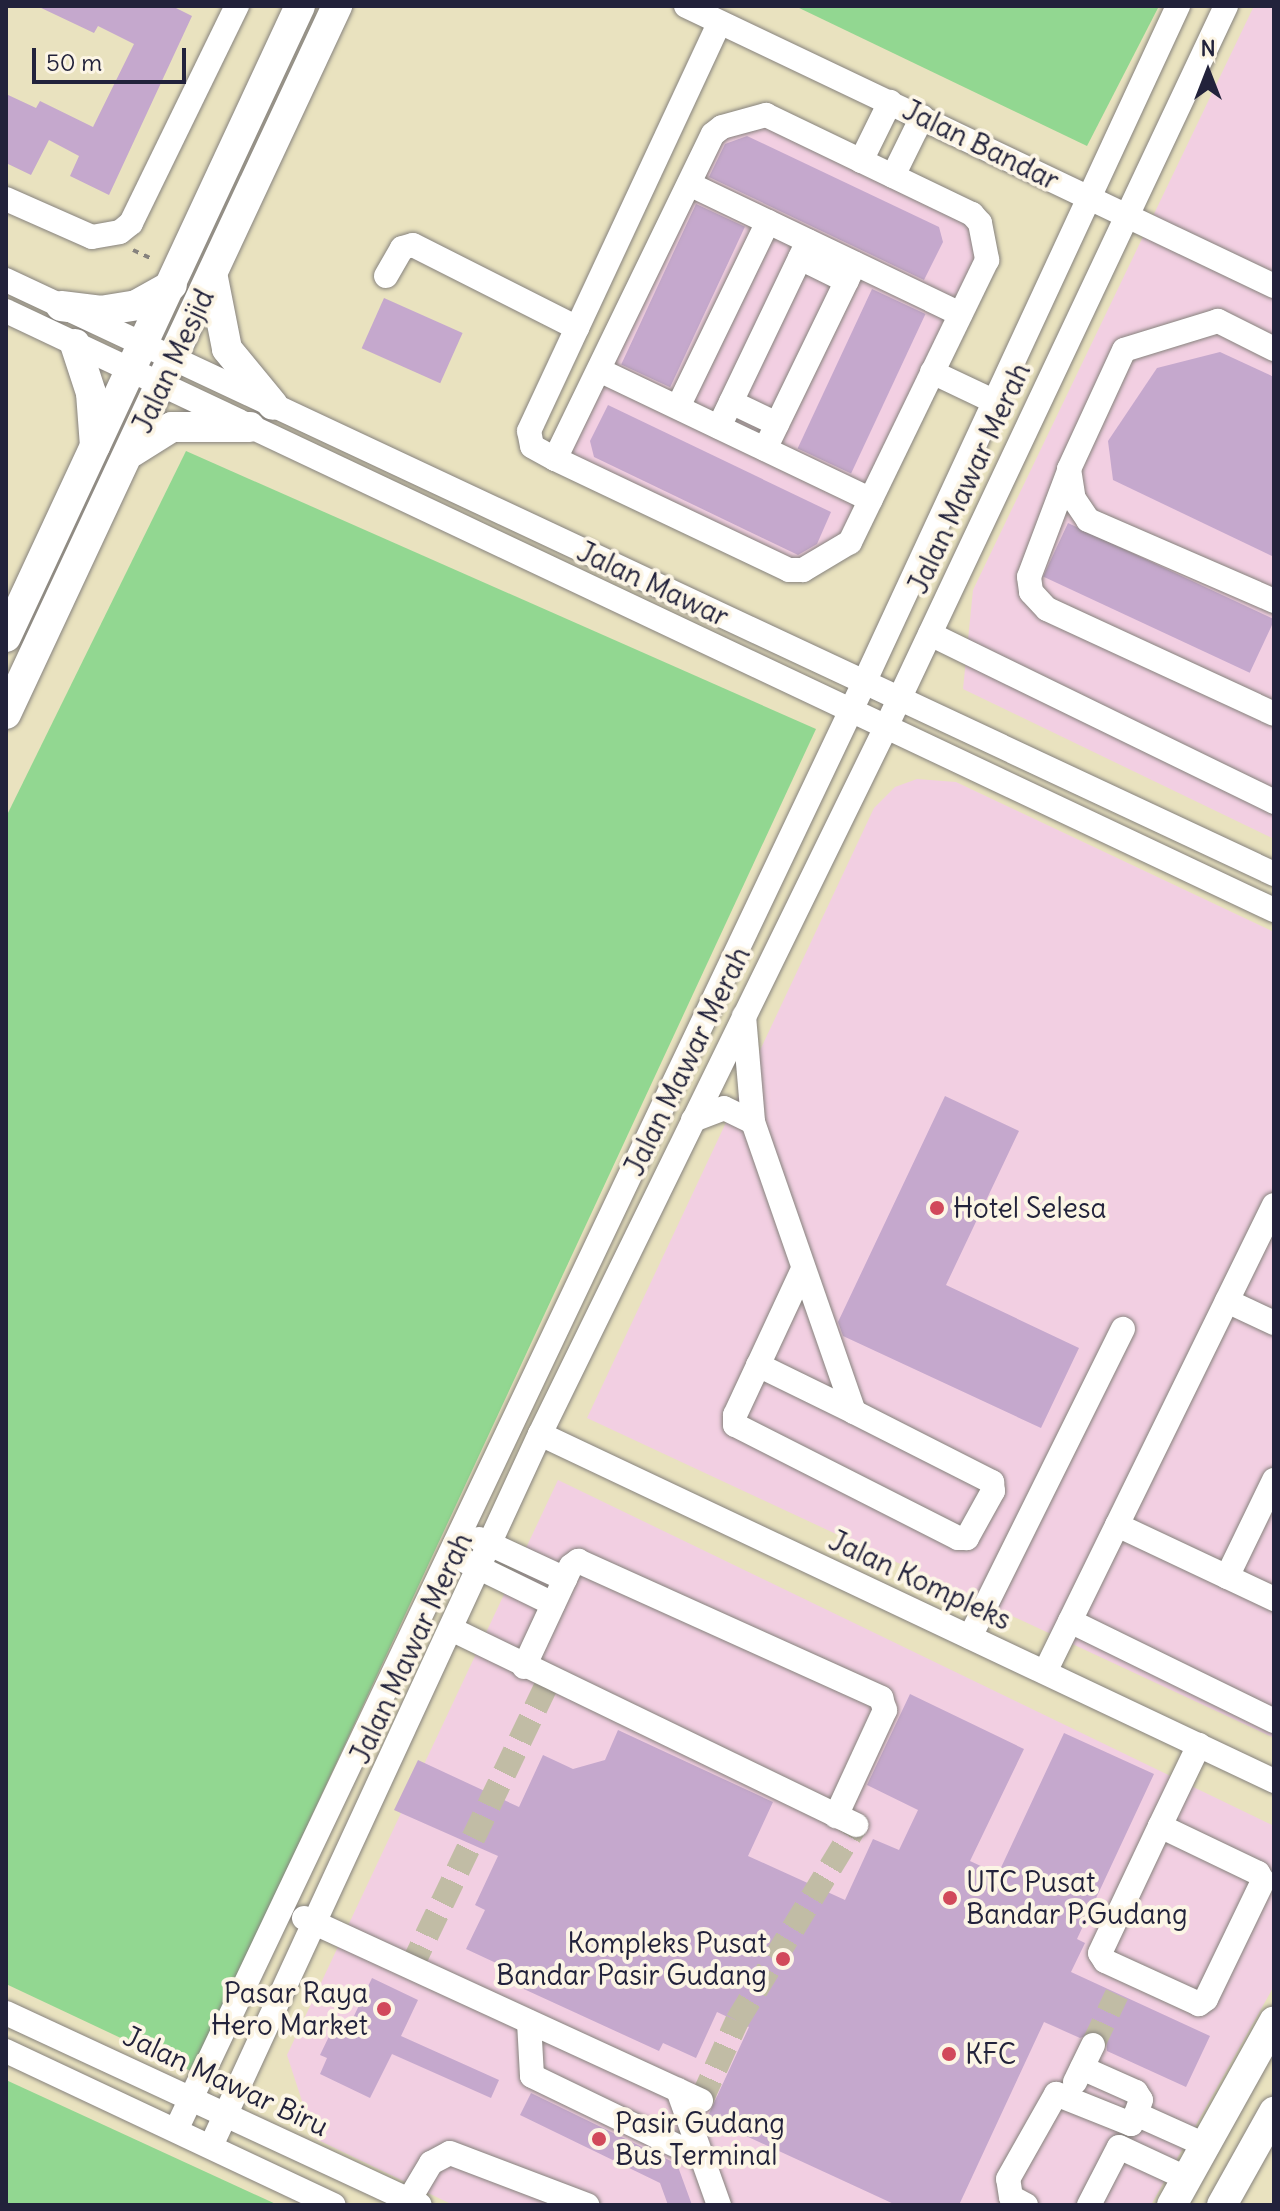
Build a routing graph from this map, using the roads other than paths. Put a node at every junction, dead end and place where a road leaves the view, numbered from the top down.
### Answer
1 (237, 6) edge
2 (300, 6) edge
3 (337, 6) edge
4 (686, 6) edge
5 (1178, 6) edge
6 (1226, 6) edge
7 (719, 23) junction
8 (890, 102) junction
9 (922, 117) junction
10 (861, 161) junction
11 (893, 176) junction
12 (689, 184) junction
13 (1087, 196) junction
14 (6, 199) edge
15 (1125, 214) junction
16 (768, 222) junction
17 (804, 250) junction
18 (851, 272) junction
19 (386, 276) dead end
20 (213, 278) junction
21 (175, 279) junction
22 (6, 280) edge
23 (1274, 286) edge
24 (61, 306) junction
25 (6, 311) edge
26 (960, 314) junction
27 (577, 328) junction
28 (75, 344) junction
29 (1274, 349) edge
30 (138, 358) junction
31 (599, 370) junction
32 (168, 372) junction
33 (932, 372) junction
34 (993, 401) junction
35 (731, 402) junction
36 (273, 405) junction
37 (678, 407) junction
38 (777, 424) junction
39 (250, 427) junction
40 (719, 427) junction
41 (95, 447) junction
42 (765, 449) junction
43 (555, 459) junction
44 (1069, 469) junction
45 (116, 481) junction
46 (871, 500) junction
47 (1274, 601) edge
48 (930, 634) junction
49 (6, 637) edge
50 (863, 685) junction
51 (898, 701) junction
52 (850, 709) junction
53 (6, 714) edge
54 (1274, 714) edge
55 (886, 727) junction
56 (1274, 802) edge
57 (1274, 874) edge
58 (1274, 910) edge
59 (744, 1010) junction
60 (693, 1120) junction
61 (753, 1122) junction
62 (1274, 1205) edge
63 (802, 1271) junction
64 (1227, 1301) junction
65 (1274, 1323) edge
66 (1123, 1329) dead end
67 (758, 1365) junction
68 (854, 1412) junction
69 (540, 1434) junction
70 (1274, 1480) edge
71 (1117, 1525) junction
72 (463, 1531) junction
73 (492, 1544) junction
74 (452, 1555) junction
75 (480, 1569) junction
76 (1227, 1577) junction
77 (565, 1579) junction
78 (1274, 1599) edge
79 (553, 1604) junction
80 (1070, 1621) junction
81 (453, 1630) junction
82 (970, 1637) junction
83 (524, 1667) junction
84 (1045, 1672) junction
85 (1274, 1721) edge
86 (1199, 1745) junction
87 (1274, 1781) edge
88 (1160, 1826) junction
89 (284, 1909) junction
90 (316, 1923) junction
91 (6, 2013) edge
92 (529, 2022) junction
93 (1274, 2022) edge
94 (1099, 2047) tunnel mouth
95 (6, 2051) edge
96 (1087, 2071) junction
97 (678, 2090) junction
98 (1069, 2095) junction
99 (193, 2097) junction
100 (701, 2101) dead end
101 (1274, 2112) edge
102 (228, 2113) junction
103 (1133, 2119) junction
104 (176, 2130) junction
105 (1205, 2145) junction
106 (211, 2146) junction
107 (1119, 2147) junction
108 (702, 2158) junction
109 (1186, 2178) junction
110 (412, 2203) edge
111 (334, 2205) edge
112 (587, 2205) edge
113 (719, 2205) edge
114 (1026, 2205) edge
115 (1089, 2205) edge
116 (1172, 2205) edge
117 (1222, 2205) edge

1 - 14 street
2 - 21 main road, Jalan Mesjid
3 - 20 main road, Jalan Mesjid
4 - 7 street, Jalan Bandar
5 - 13 street, Jalan Mawar Merah
6 - 15 street, Jalan Mawar Merah
7 - 8 street, Jalan Bandar
7 - 27 street
8 - 9 street, Jalan Bandar
8 - 10 street
9 - 11 street
9 - 13 street, Jalan Bandar
10 - 11 street
10 - 12 street
11 - 26 street
12 - 16 street
12 - 31 street
13 - 15 street, Jalan Bandar
13 - 34 street, Jalan Mawar Merah
15 - 23 street, Jalan Bandar
15 - 48 street, Jalan Mawar Merah
16 - 17 street
16 - 37 street
17 - 18 street
17 - 35 street
18 - 26 street
18 - 38 street
19 - 27 street
20 - 32 main road, Jalan Mesjid
20 - 36 main road
21 - 24 main road
21 - 30 main road, Jalan Mesjid
22 - 24 street, Jalan Mawar
24 - 30 street, Jalan Mawar
25 - 28 street, Jalan Mawar
26 - 33 street
27 - 43 street
28 - 30 street, Jalan Mawar
28 - 41 main road
29 - 44 street
30 - 32 street, Jalan Mawar
30 - 41 main road, Jalan Mesjid
31 - 37 street
31 - 43 street
32 - 36 street, Jalan Mawar
32 - 39 street, Jalan Mawar
32 - 45 main road, Jalan Mesjid
33 - 34 street
33 - 46 street
34 - 50 street, Jalan Mawar Merah
35 - 38 street
35 - 40 street
36 - 50 street, Jalan Mawar
37 - 40 street
38 - 42 street
39 - 45 main road
39 - 52 street, Jalan Mawar
40 - 42 street
41 - 49 main road, Jalan Mesjid
42 - 46 street
43 - 46 street
44 - 47 street
44 - 54 street
45 - 53 main road, Jalan Mesjid
48 - 51 street, Jalan Mawar Merah
48 - 56 street
50 - 51 street, Jalan Mawar
50 - 52 street, Jalan Mawar Merah
51 - 55 street, Jalan Mawar Merah
51 - 57 street, Jalan Mawar
52 - 55 street, Jalan Mawar
52 - 72 street, Jalan Mawar Merah
55 - 58 street, Jalan Mawar
55 - 59 street, Jalan Mawar Merah
59 - 60 street, Jalan Mawar Merah
59 - 61 street
60 - 61 street
60 - 69 street, Jalan Mawar Merah
61 - 63 street
62 - 64 street
63 - 67 street
63 - 68 street
64 - 65 street
64 - 71 street
66 - 82 street
67 - 68 street
67 - 68 street
69 - 73 street, Jalan Mawar Merah
69 - 82 street, Jalan Kompleks
70 - 76 street
71 - 76 street
71 - 80 street
72 - 73 street
72 - 74 street, Jalan Mawar Merah
73 - 75 street, Jalan Mawar Merah
73 - 77 street
74 - 75 street
74 - 89 street, Jalan Mawar Merah
75 - 79 street
75 - 81 street, Jalan Mawar Merah
76 - 78 street
77 - 79 street
77 - 83 street
79 - 83 street
80 - 84 street
80 - 85 street
81 - 83 street
81 - 90 street, Jalan Mawar Merah
82 - 84 street, Jalan Kompleks
84 - 86 street, Jalan Kompleks
86 - 87 street, Jalan Kompleks
86 - 88 street
88 - 88 street
89 - 90 street
89 - 99 street, Jalan Mawar Merah
90 - 92 street
90 - 102 street, Jalan Mawar Merah
91 - 99 street, Jalan Mawar Biru
92 - 97 street
92 - 108 street
93 - 105 main road
94 - 96 street
95 - 104 street
96 - 98 street
96 - 103 street
97 - 100 street
97 - 108 street
98 - 103 street
98 - 114 street
99 - 102 street, Jalan Mawar Biru
99 - 104 street, Jalan Mawar Merah
101 - 117 main road
102 - 106 street, Jalan Mawar Merah
102 - 110 street, Jalan Mawar Biru
103 - 105 street
103 - 107 street
104 - 106 street
105 - 109 main road
106 - 111 street
107 - 109 street
107 - 115 street
108 - 113 street
109 - 116 main road
110 - 112 street

